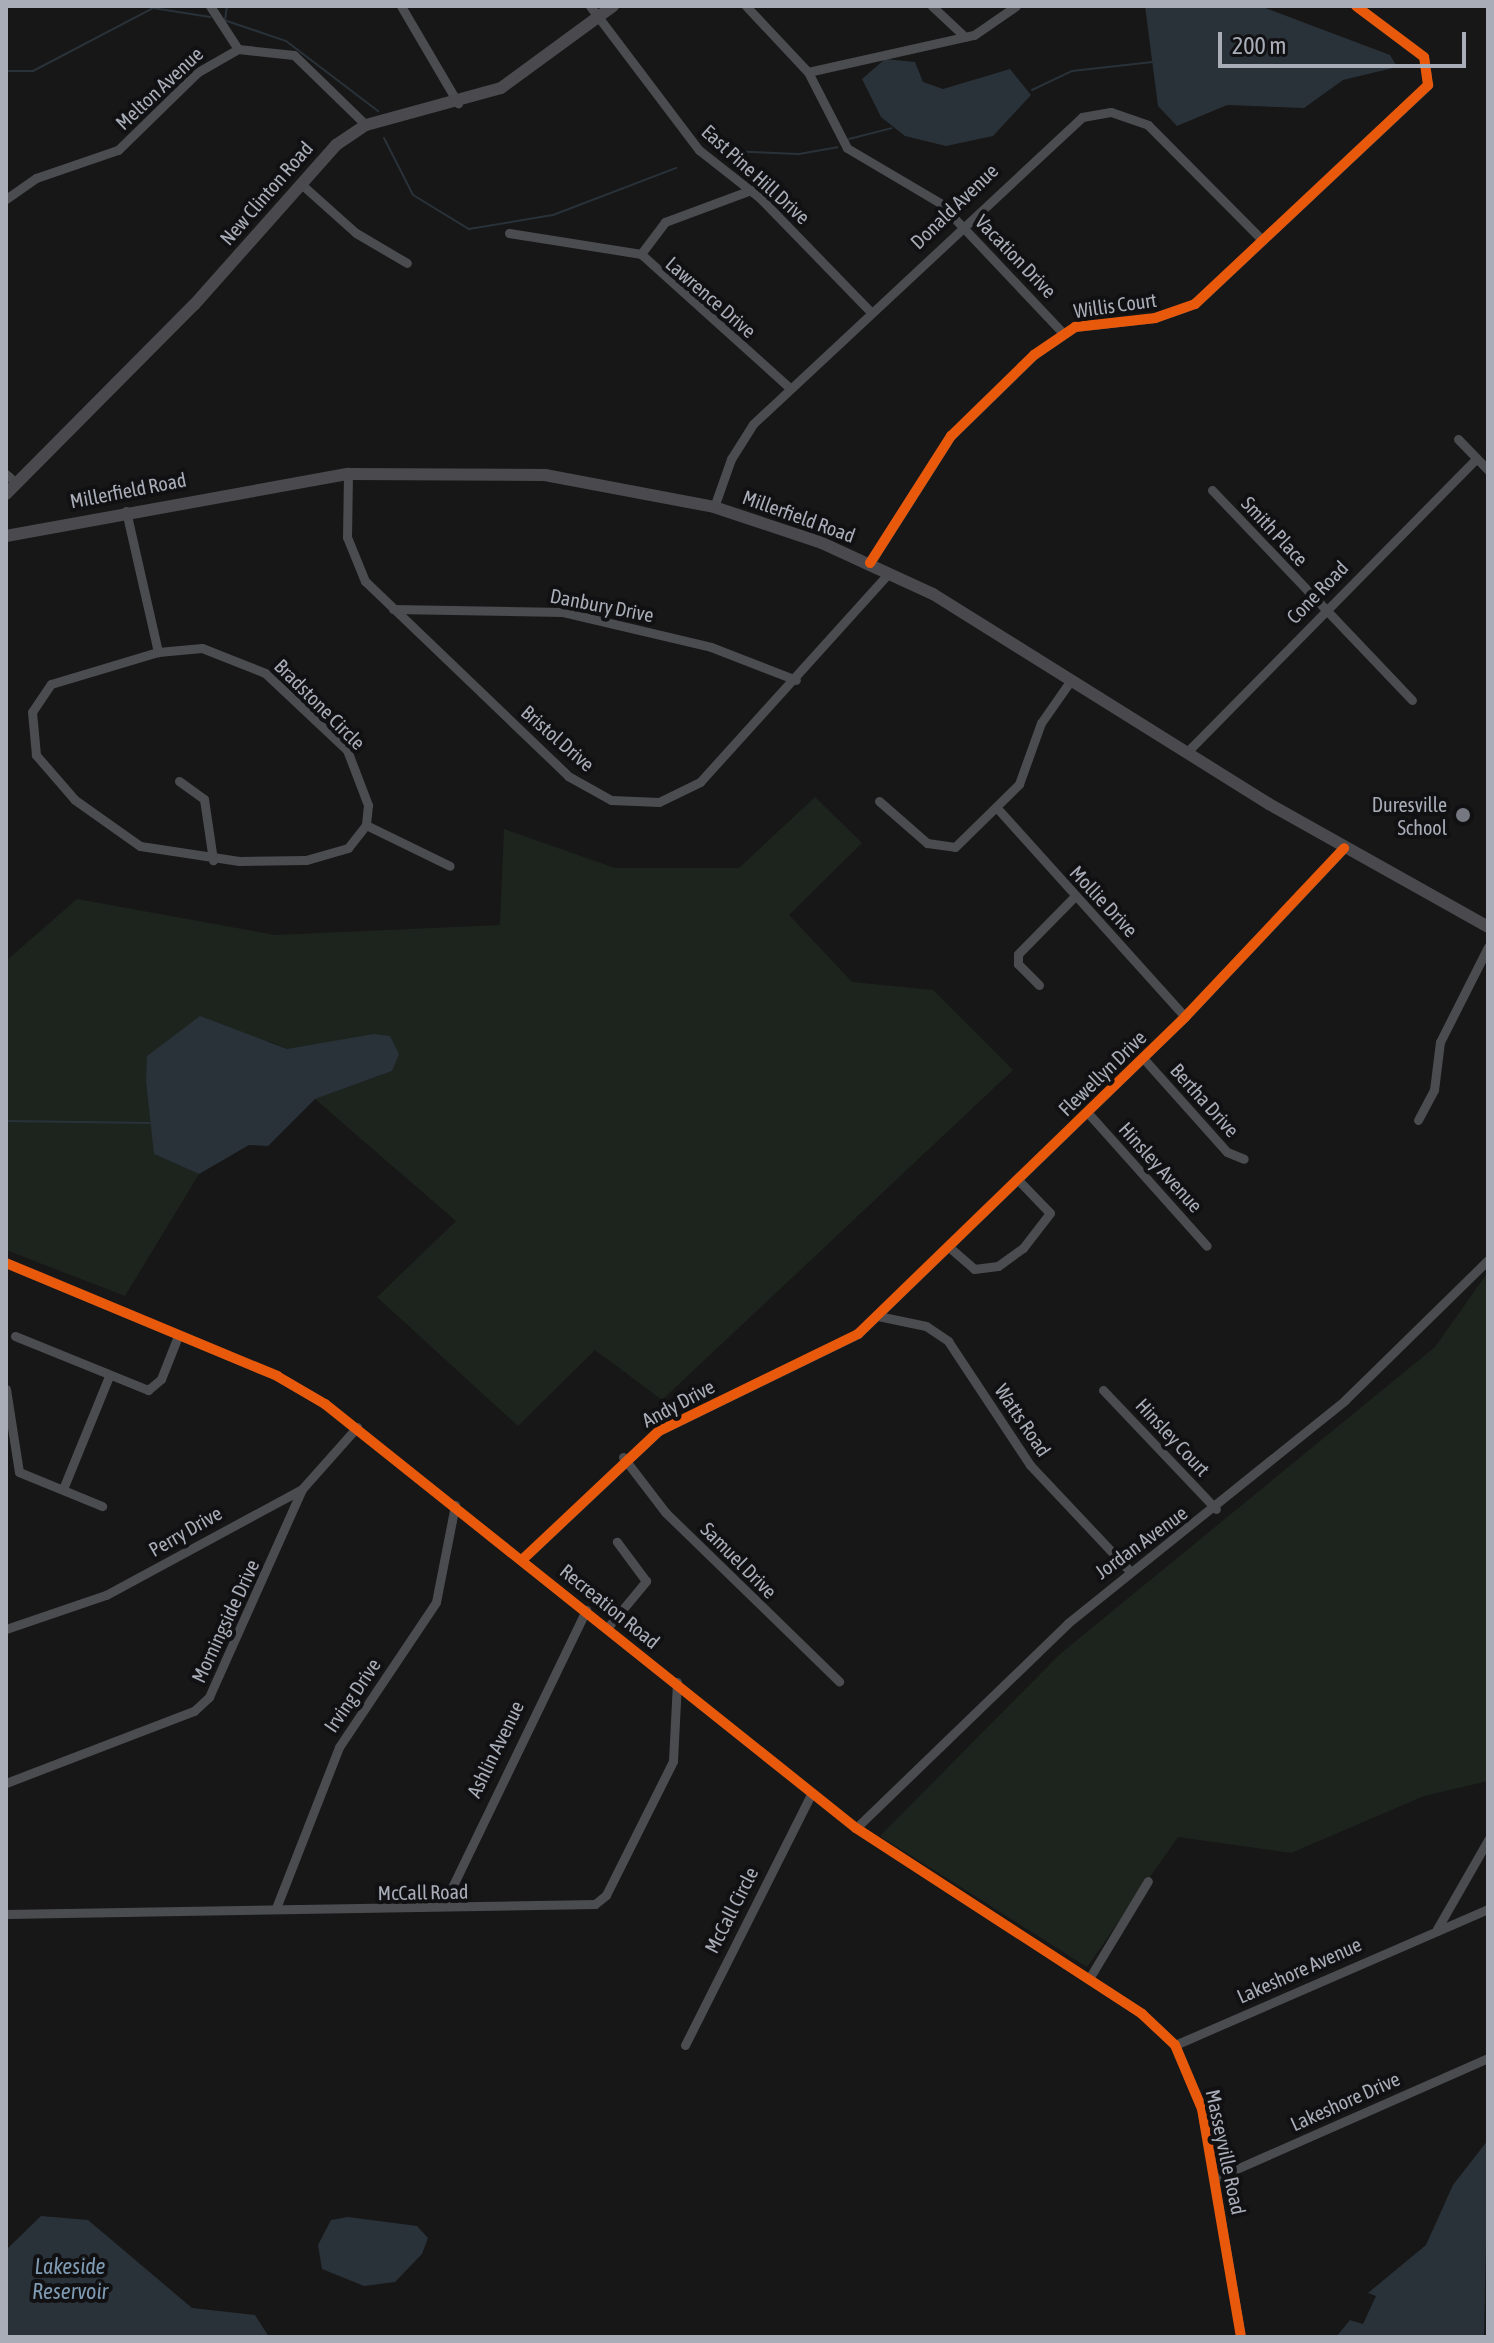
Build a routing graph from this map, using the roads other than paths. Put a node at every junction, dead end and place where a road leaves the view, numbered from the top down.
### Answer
1 (210, 6) edge
2 (401, 6) edge
3 (590, 6) edge
4 (613, 6) edge
5 (746, 6) edge
6 (932, 6) edge
7 (1016, 6) edge
8 (1356, 6) edge
9 (599, 17) junction
10 (965, 37) junction
11 (238, 49) junction
12 (808, 72) junction
13 (459, 104) junction
14 (366, 125) junction
15 (300, 183) junction
16 (751, 190) junction
17 (6, 199) edge
18 (961, 224) junction
19 (509, 233) dead end
20 (1263, 241) junction
21 (641, 254) junction
22 (407, 263) dead end
23 (870, 311) junction
24 (1062, 332) junction
25 (790, 388) junction
26 (1458, 439) dead end
27 (1475, 460) junction
28 (1488, 470) edge
29 (348, 474) junction
30 (11, 479) edge
31 (1212, 490) dead end
32 (6, 494) edge
33 (714, 507) junction
34 (126, 510) junction
35 (6, 536) edge
36 (870, 563) junction
37 (889, 573) junction
38 (393, 609) junction
39 (1324, 611) junction
40 (158, 652) junction
41 (796, 680) junction
42 (1071, 680) junction
43 (1412, 700) dead end
44 (1186, 753) junction
45 (179, 781) dead end
46 (879, 801) dead end
47 (997, 808) junction
48 (366, 825) junction
49 (1344, 848) junction
50 (213, 860) junction
51 (450, 866) dead end
52 (1075, 896) junction
53 (1488, 927) edge
54 (1488, 947) edge
55 (1039, 985) dead end
56 (1185, 1017) junction
57 (1143, 1058) junction
58 (1088, 1113) junction
59 (1418, 1120) dead end
60 (1244, 1159) dead end
61 (1018, 1180) junction
62 (1207, 1246) dead end
63 (949, 1247) junction
64 (1488, 1260) edge
65 (6, 1263) edge
66 (878, 1316) junction
67 (15, 1336) dead end
68 (178, 1336) junction
69 (109, 1376) junction
70 (6, 1389) edge
71 (1103, 1390) dead end
72 (357, 1427) junction
73 (623, 1457) junction
74 (63, 1489) junction
75 (302, 1489) junction
76 (455, 1505) junction
77 (102, 1506) dead end
78 (1216, 1509) junction
79 (617, 1542) dead end
80 (523, 1559) junction
81 (1128, 1569) junction
82 (586, 1610) junction
83 (608, 1627) junction
84 (6, 1629) edge
85 (839, 1681) dead end
86 (677, 1682) junction
87 (6, 1783) edge
88 (812, 1793) junction
89 (856, 1828) junction
90 (1488, 1840) edge
91 (1148, 1881) dead end
92 (443, 1906) junction
93 (276, 1908) junction
94 (1488, 1909) edge
95 (6, 1914) edge
96 (1437, 1929) junction
97 (1090, 1977) junction
98 (1125, 2001) joint
99 (685, 2045) dead end
100 (1175, 2045) junction
101 (1488, 2058) edge
102 (1216, 2178) junction
103 (1241, 2337) edge

1 - 11 street
2 - 13 street
3 - 9 street, East Pine Hill Drive
4 - 9 main road, New Clinton Road
5 - 12 street, Vacation Drive
6 - 10 street
7 - 10 street
8 - 20 street, Willis Court
9 - 13 main road, New Clinton Road
9 - 16 street, East Pine Hill Drive
10 - 12 street
11 - 14 street
11 - 17 street, Melton Avenue
12 - 18 street, Vacation Drive
13 - 14 main road, New Clinton Road
14 - 15 main road, New Clinton Road
15 - 22 street
15 - 30 main road, New Clinton Road
16 - 21 street, Lawrence Drive
16 - 23 street, East Pine Hill Drive
18 - 20 street, Donald Avenue
18 - 23 street, Donald Avenue
18 - 24 street, Vacation Drive
19 - 21 street
20 - 24 street, Willis Court
21 - 25 street, Lawrence Drive
23 - 25 street, Donald Avenue
24 - 36 street, Willis Court
25 - 33 street, Donald Avenue
26 - 27 street
27 - 28 street
27 - 39 street, Cone Road
29 - 33 main road, Millerfield Road
29 - 34 main road, Millerfield Road
29 - 38 street, Bristol Drive
30 - 32 main road, New Clinton Road
31 - 39 street, Smith Place
33 - 36 main road, Millerfield Road
34 - 35 main road, Millerfield Road
34 - 40 street
36 - 37 main road, Millerfield Road
37 - 41 street, Bristol Drive
37 - 42 main road, Millerfield Road
38 - 41 street, Danbury Drive
38 - 41 street, Bristol Drive
39 - 43 street, Smith Place
39 - 44 street, Cone Road
40 - 48 street, Bradstone Circle
40 - 50 street, Bradstone Circle
42 - 44 main road, Millerfield Road
42 - 47 street
44 - 49 main road, Millerfield Road
45 - 50 street
46 - 47 street
47 - 52 street, Mollie Drive
48 - 50 street, Bradstone Circle
48 - 51 street
49 - 53 main road, Millerfield Road
49 - 56 street, Flewellyn Drive
52 - 55 street
52 - 56 street, Mollie Drive
54 - 59 street
56 - 57 street, Flewellyn Drive
57 - 58 street, Flewellyn Drive
57 - 60 street, Bertha Drive
58 - 61 street, Flewellyn Drive
58 - 62 street, Hinsley Avenue
61 - 63 street, Flewellyn Drive
61 - 63 street
63 - 66 street, Flewellyn Drive
64 - 78 street, Jordan Avenue
65 - 68 street, Recreation Road
66 - 73 street, Andy Drive
66 - 81 street, Watts Road
67 - 69 street
68 - 69 street
68 - 72 street, Recreation Road
69 - 74 street
70 - 74 street
71 - 78 street, Hinsley Court
72 - 75 street, Perry Drive
72 - 76 street, Recreation Road
73 - 80 street, Andy Drive
73 - 85 street, Samuel Drive
74 - 77 street
75 - 84 street, Perry Drive
75 - 87 street, Morningside Drive
76 - 80 street, Recreation Road
76 - 93 street, Irving Drive
78 - 81 street, Jordan Avenue
79 - 83 street
80 - 82 street, Recreation Road
81 - 89 street, Jordan Avenue
82 - 83 street, Recreation Road
82 - 92 street, Ashlin Avenue
83 - 86 street, Recreation Road
86 - 88 street, Recreation Road
86 - 92 street, McCall Road
88 - 89 street, Recreation Road
88 - 99 street, McCall Circle
89 - 97 street, Recreation Road
90 - 96 street
91 - 97 street
92 - 93 street, McCall Road
93 - 95 street, McCall Road
94 - 96 street
96 - 100 street, Lakeshore Avenue
97 - 98 street, Recreation Road
98 - 100 street, Masseyville Road
100 - 102 street, Masseyville Road
101 - 102 street, Lakeshore Drive
102 - 103 street, Masseyville Road

